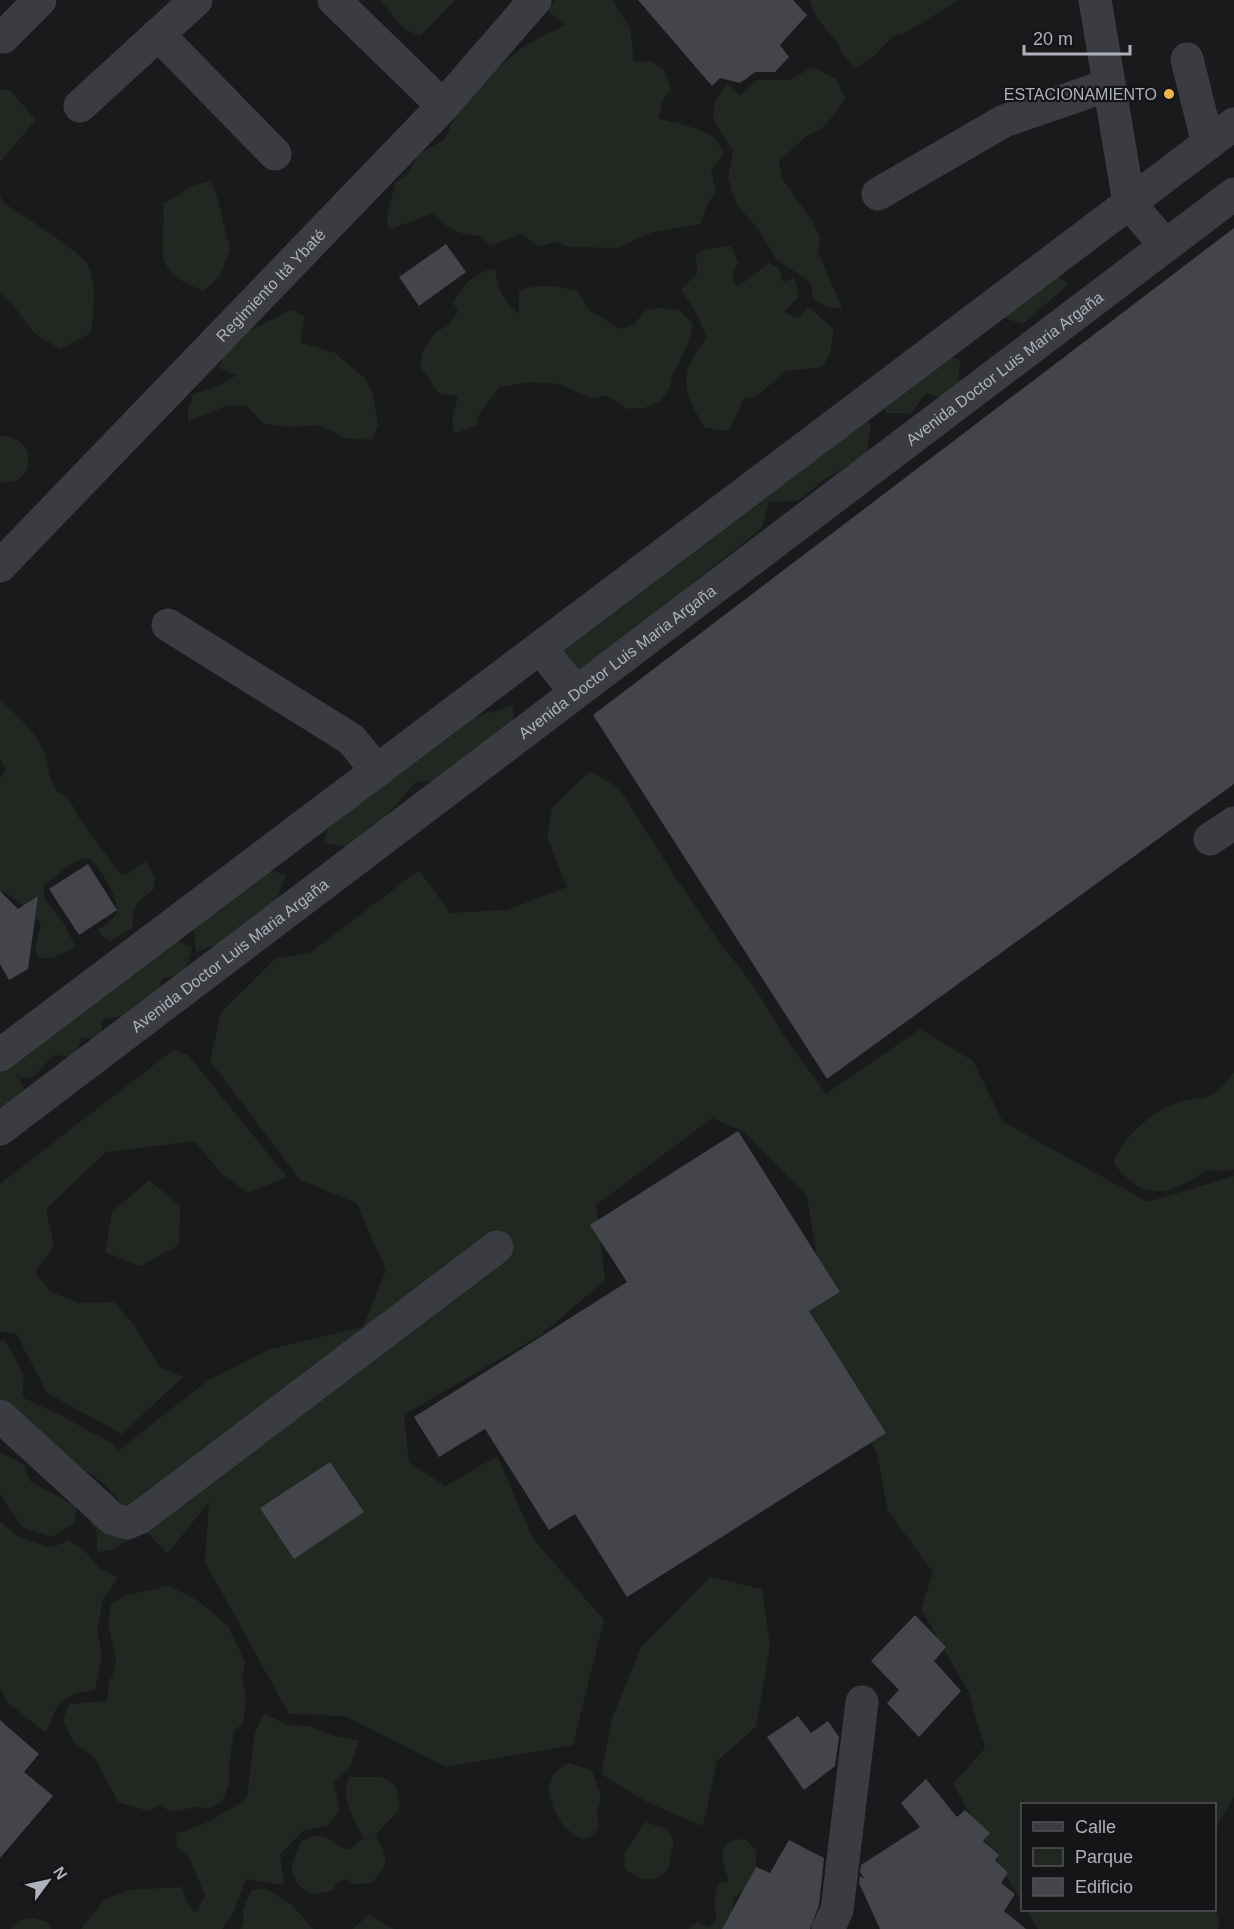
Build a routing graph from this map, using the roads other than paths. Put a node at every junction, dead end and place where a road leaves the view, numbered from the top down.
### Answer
1 (40, 0) edge
2 (196, 0) edge
3 (334, 0) edge
4 (535, 0) edge
5 (1095, 0) edge
6 (158, 34) junction
7 (3, 37) dead end
8 (1187, 59) dead end
9 (1109, 85) junction
10 (80, 106) dead end
11 (443, 106) junction
12 (1234, 124) edge
13 (1208, 144) junction
14 (274, 154) dead end
15 (878, 194) dead end
16 (1234, 194) edge
17 (1129, 204) junction
18 (1166, 246) junction
19 (0, 566) edge
20 (168, 625) dead end
21 (540, 648) junction
22 (576, 692) junction
23 (376, 771) junction
24 (0, 1054) edge
25 (0, 1129) edge
26 (497, 1247) dead end
27 (0, 1416) edge
28 (862, 1702) dead end
29 (828, 1929) edge

1 - 7 street
2 - 6 street
3 - 11 street
4 - 11 street, Regimiento Itá Ybaté
5 - 9 street
6 - 10 street
6 - 14 street
8 - 13 street
9 - 15 street
9 - 17 street
11 - 19 street, Regimiento Itá Ybaté
12 - 13 street
13 - 17 street
16 - 18 street, Avenida Doctor Luis Maria Argaña
17 - 18 street
17 - 21 street
18 - 22 street, Avenida Doctor Luis Maria Argaña
20 - 23 street
21 - 22 street
21 - 23 street
22 - 25 street, Avenida Doctor Luis Maria Argaña
23 - 24 street
26 - 27 street
28 - 29 street

